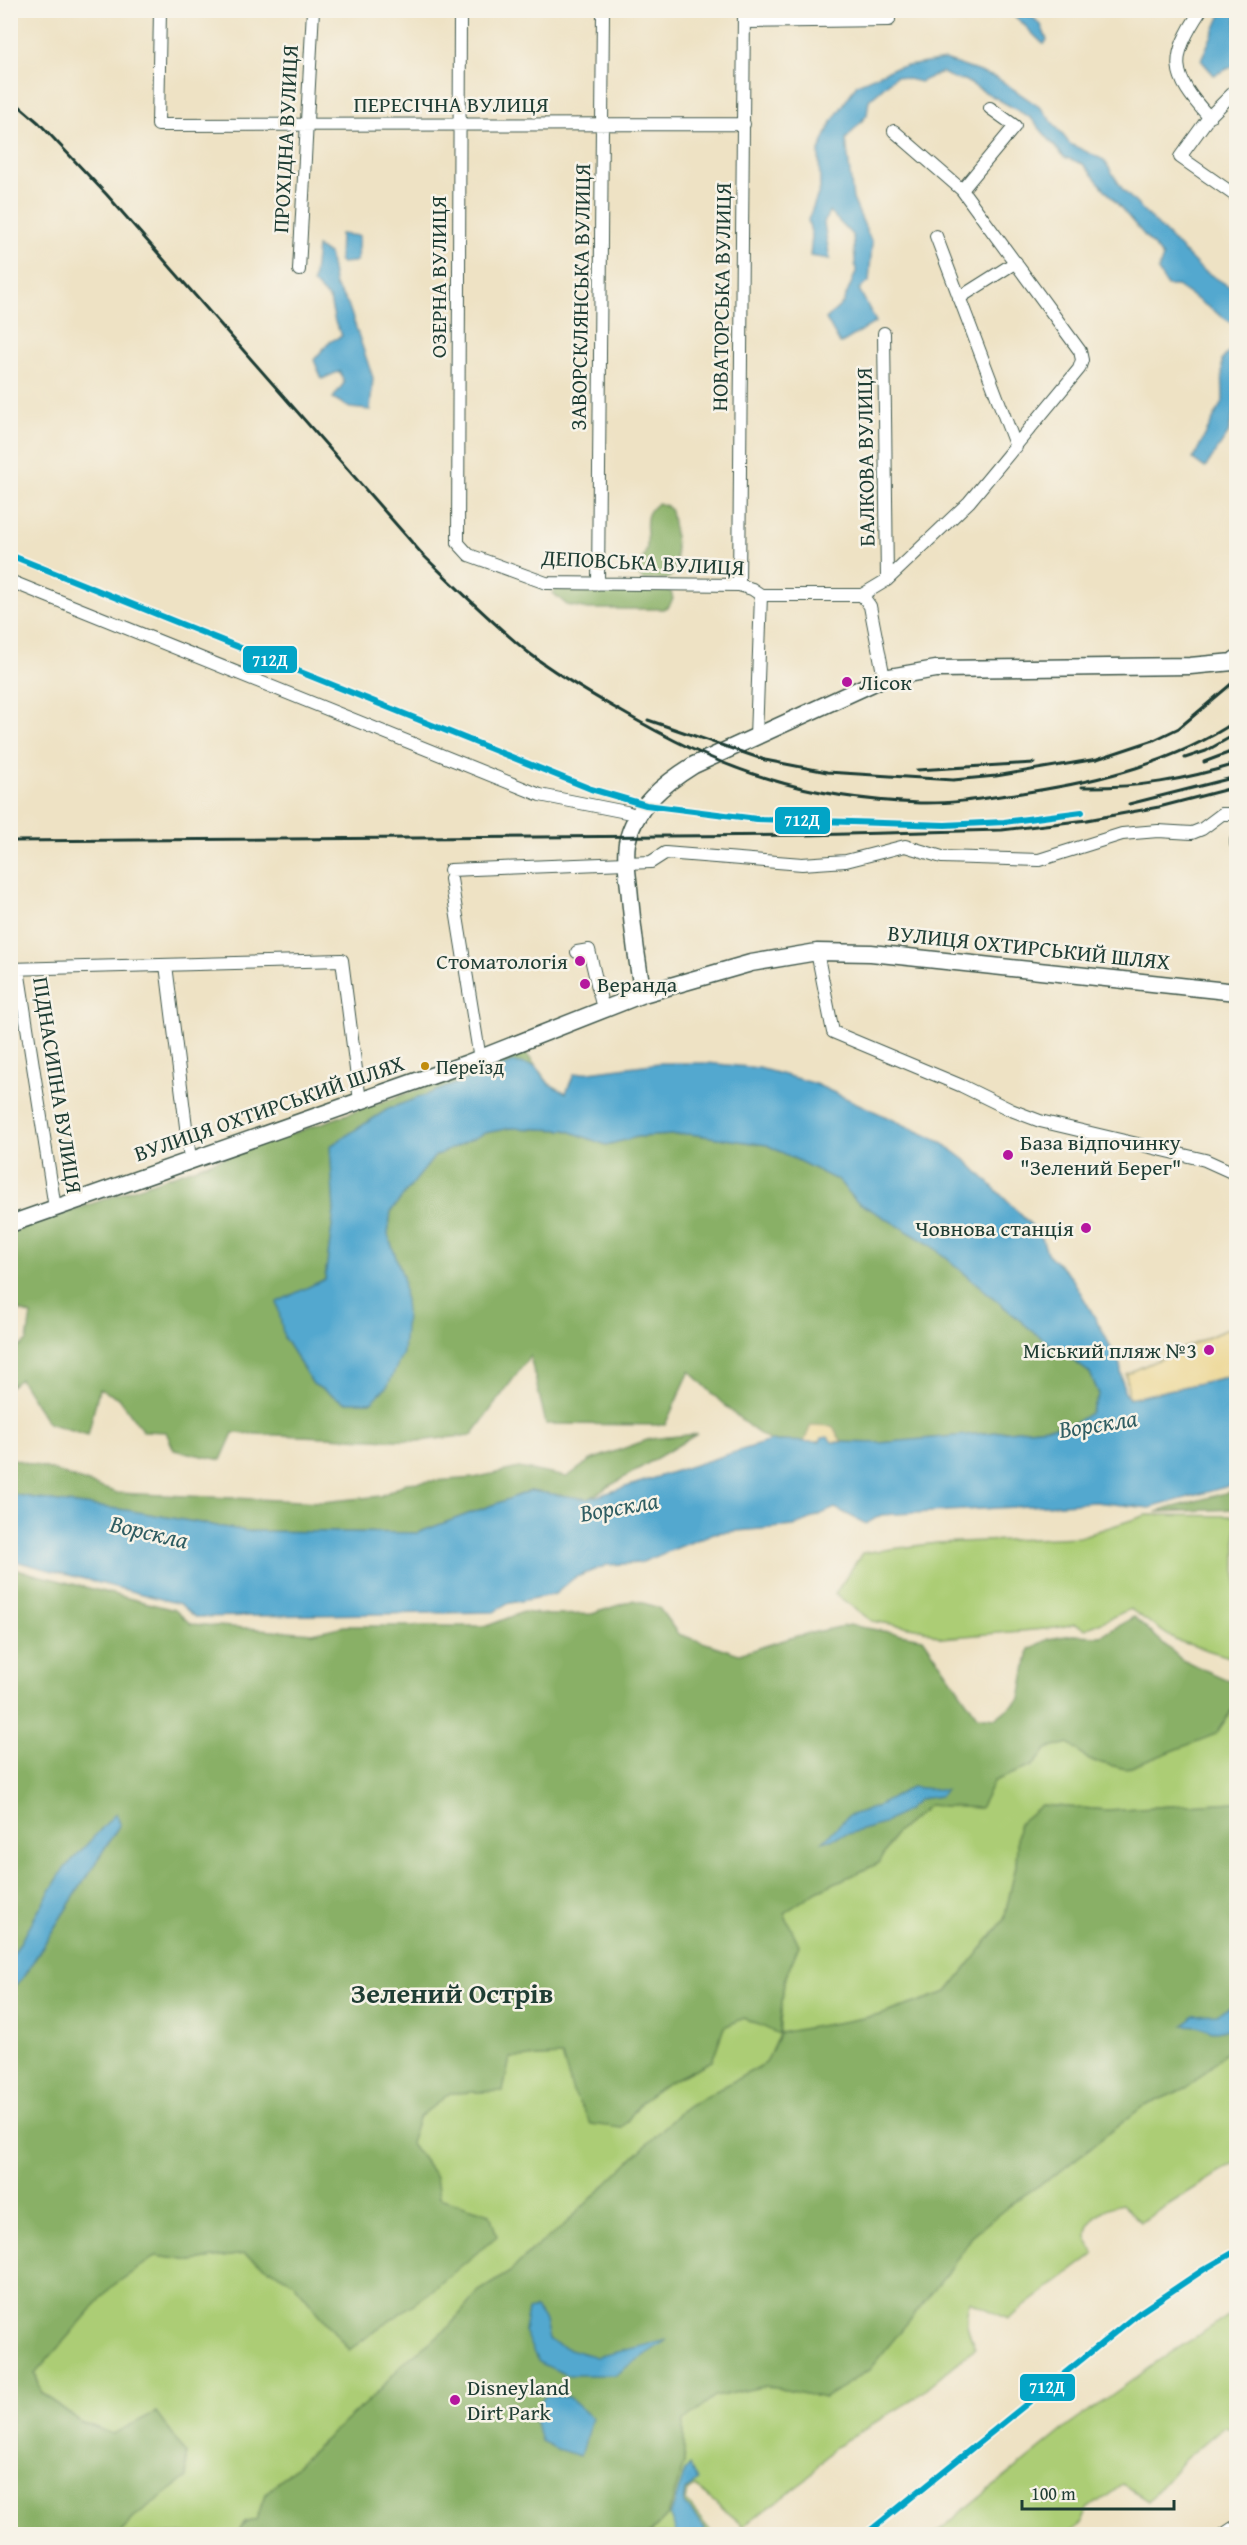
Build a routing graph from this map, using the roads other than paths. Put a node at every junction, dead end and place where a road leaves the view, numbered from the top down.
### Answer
1 (160, 10) edge
2 (313, 10) edge
3 (460, 10) edge
4 (603, 10) edge
5 (1201, 10) edge
6 (889, 15) edge
7 (744, 16) edge
8 (1236, 90) edge
9 (990, 108) dead end
10 (1209, 117) junction
11 (744, 124) junction
12 (307, 125) junction
13 (459, 125) junction
14 (603, 125) junction
15 (894, 131) dead end
16 (962, 190) junction
17 (1236, 196) edge
18 (936, 236) dead end
19 (1016, 262) junction
20 (299, 270) dead end
21 (959, 298) junction
22 (884, 333) dead end
23 (1016, 447) junction
24 (458, 543) joint
25 (887, 580) junction
26 (10, 581) edge
27 (598, 584) junction
28 (739, 585) junction
29 (761, 595) junction
30 (862, 595) junction
31 (1236, 659) edge
32 (884, 678) junction
33 (756, 737) junction
34 (1236, 814) edge
35 (638, 816) junction
36 (627, 862) junction
37 (577, 952) dead end
38 (817, 952) junction
39 (166, 965) junction
40 (14, 969) edge
41 (1236, 992) edge
42 (643, 994) junction
43 (603, 1009) junction
44 (480, 1059) junction
45 (360, 1101) junction
46 (190, 1159) junction
47 (1236, 1174) edge
48 (56, 1208) junction
49 (10, 1224) edge
50 (1236, 2526) edge
51 (1224, 2535) edge

1 - 12 street, ПЕРЕСІЧНА ВУЛИЦЯ
2 - 12 street, ПРОХІДНА ВУЛИЦЯ
3 - 13 street, ОЗЕРНА ВУЛИЦЯ
4 - 14 street, ЗАВОРСКЛЯНСЬКА ВУЛИЦЯ
5 - 10 street
6 - 7 street
7 - 11 street, НОВАТОРСЬКА ВУЛИЦЯ
8 - 10 street
9 - 16 street
10 - 17 street
11 - 14 street, ПЕРЕСІЧНА ВУЛИЦЯ
11 - 28 street, НОВАТОРСЬКА ВУЛИЦЯ
12 - 13 street, ПЕРЕСІЧНА ВУЛИЦЯ
12 - 20 street, ПРОХІДНА ВУЛИЦЯ
13 - 14 street, ПЕРЕСІЧНА ВУЛИЦЯ
13 - 24 street, ОЗЕРНА ВУЛИЦЯ
14 - 27 street, ЗАВОРСКЛЯНСЬКА ВУЛИЦЯ
15 - 16 street
16 - 19 street
18 - 21 street
19 - 21 street
19 - 23 street
21 - 23 street
22 - 25 street, БАЛКОВА ВУЛИЦЯ
23 - 25 street
24 - 27 street, ДЕПОВСЬКА ВУЛИЦЯ
25 - 30 street
26 - 35 street
27 - 28 street, ДЕПОВСЬКА ВУЛИЦЯ
28 - 29 street, ДЕПОВСЬКА ВУЛИЦЯ
29 - 30 street, ДЕПОВСЬКА ВУЛИЦЯ
29 - 33 street, ДЕПОВСЬКА ВУЛИЦЯ
30 - 32 street
31 - 32 main road
32 - 33 main road
33 - 35 main road
34 - 36 street
35 - 36 main road
36 - 42 main road
36 - 44 street
37 - 43 street
38 - 41 main road, ВУЛИЦЯ ОХТИРСЬКИЙ ШЛЯХ
38 - 42 main road, ВУЛИЦЯ ОХТИРСЬКИЙ ШЛЯХ
38 - 47 street
39 - 40 street
39 - 45 street
39 - 46 street
40 - 48 street, ПІДНАСИПНА ВУЛИЦЯ
42 - 43 main road, ВУЛИЦЯ ОХТИРСЬКИЙ ШЛЯХ
43 - 44 main road, ВУЛИЦЯ ОХТИРСЬКИЙ ШЛЯХ
44 - 45 main road, ВУЛИЦЯ ОХТИРСЬКИЙ ШЛЯХ
45 - 46 main road, ВУЛИЦЯ ОХТИРСЬКИЙ ШЛЯХ
46 - 48 main road, ВУЛИЦЯ ОХТИРСЬКИЙ ШЛЯХ
48 - 49 main road, ВУЛИЦЯ ОХТИРСЬКИЙ ШЛЯХ
50 - 51 street

